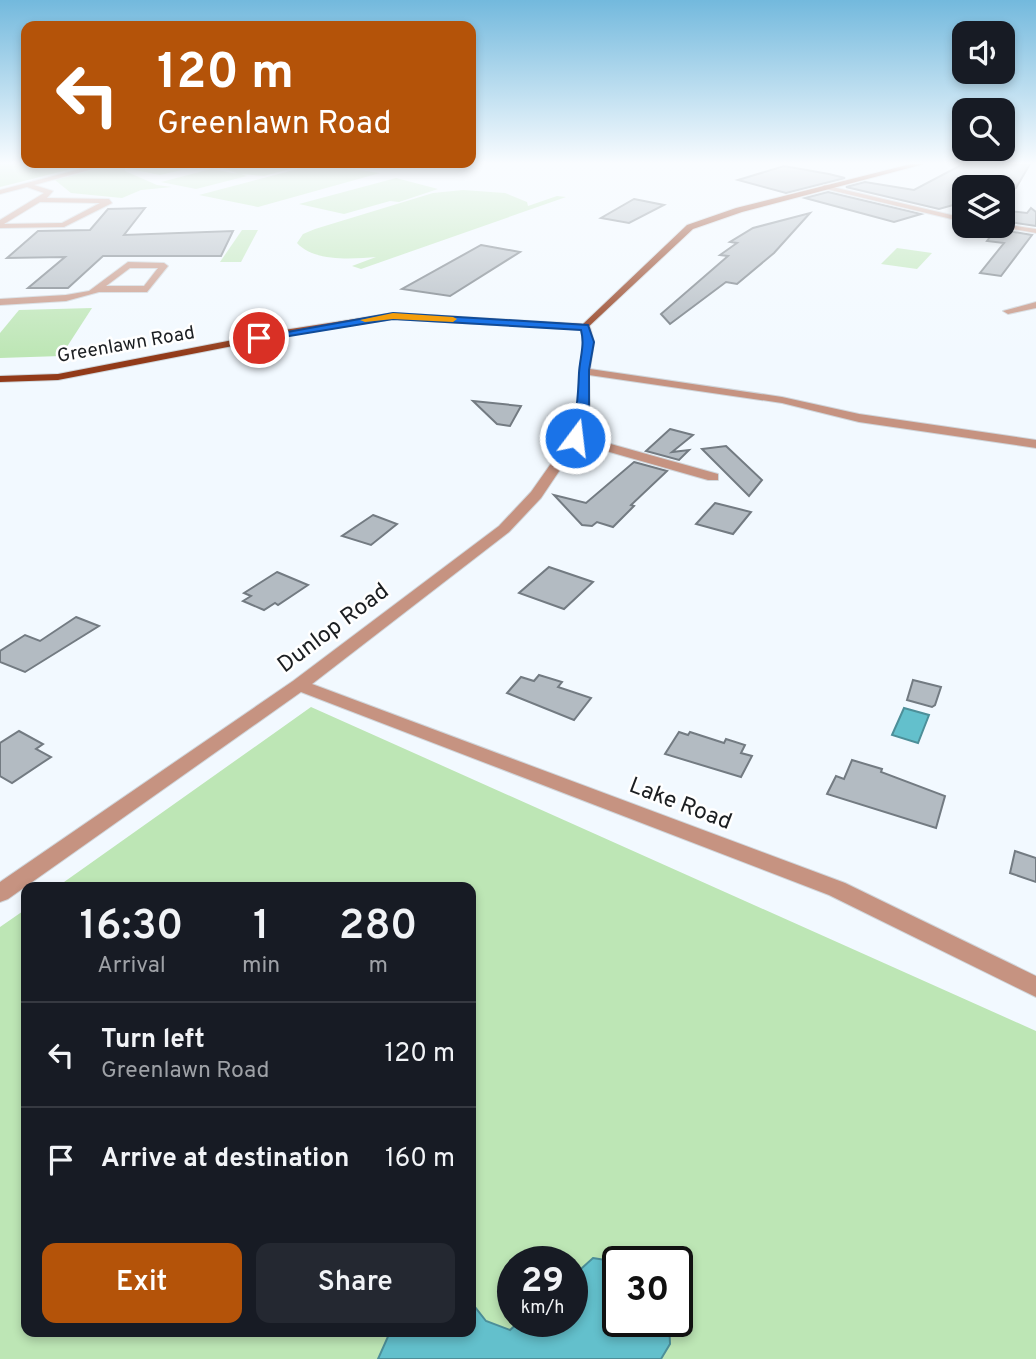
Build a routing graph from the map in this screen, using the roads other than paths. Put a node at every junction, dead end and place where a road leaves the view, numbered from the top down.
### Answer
1 (691, 227) edge
2 (1015, 228) edge
3 (1036, 231) edge
4 (97, 289) junction
5 (0, 302) edge
6 (1036, 305) edge
7 (1008, 312) dead end
8 (585, 327) junction
9 (584, 370) junction
10 (0, 379) edge
11 (575, 438) junction
12 (1036, 444) edge
13 (713, 477) dead end
14 (299, 685) junction
15 (0, 893) edge
16 (1036, 987) edge

1 - 8 main road
2 - 3 street
4 - 4 street
4 - 5 street
6 - 7 street
8 - 9 street, Dunlop Road
8 - 10 main road, Greenlawn Road
9 - 11 street, Dunlop Road
9 - 12 street
11 - 13 street
11 - 14 street, Dunlop Road
14 - 15 street, Dunlop Road
14 - 16 street, Lake Road

